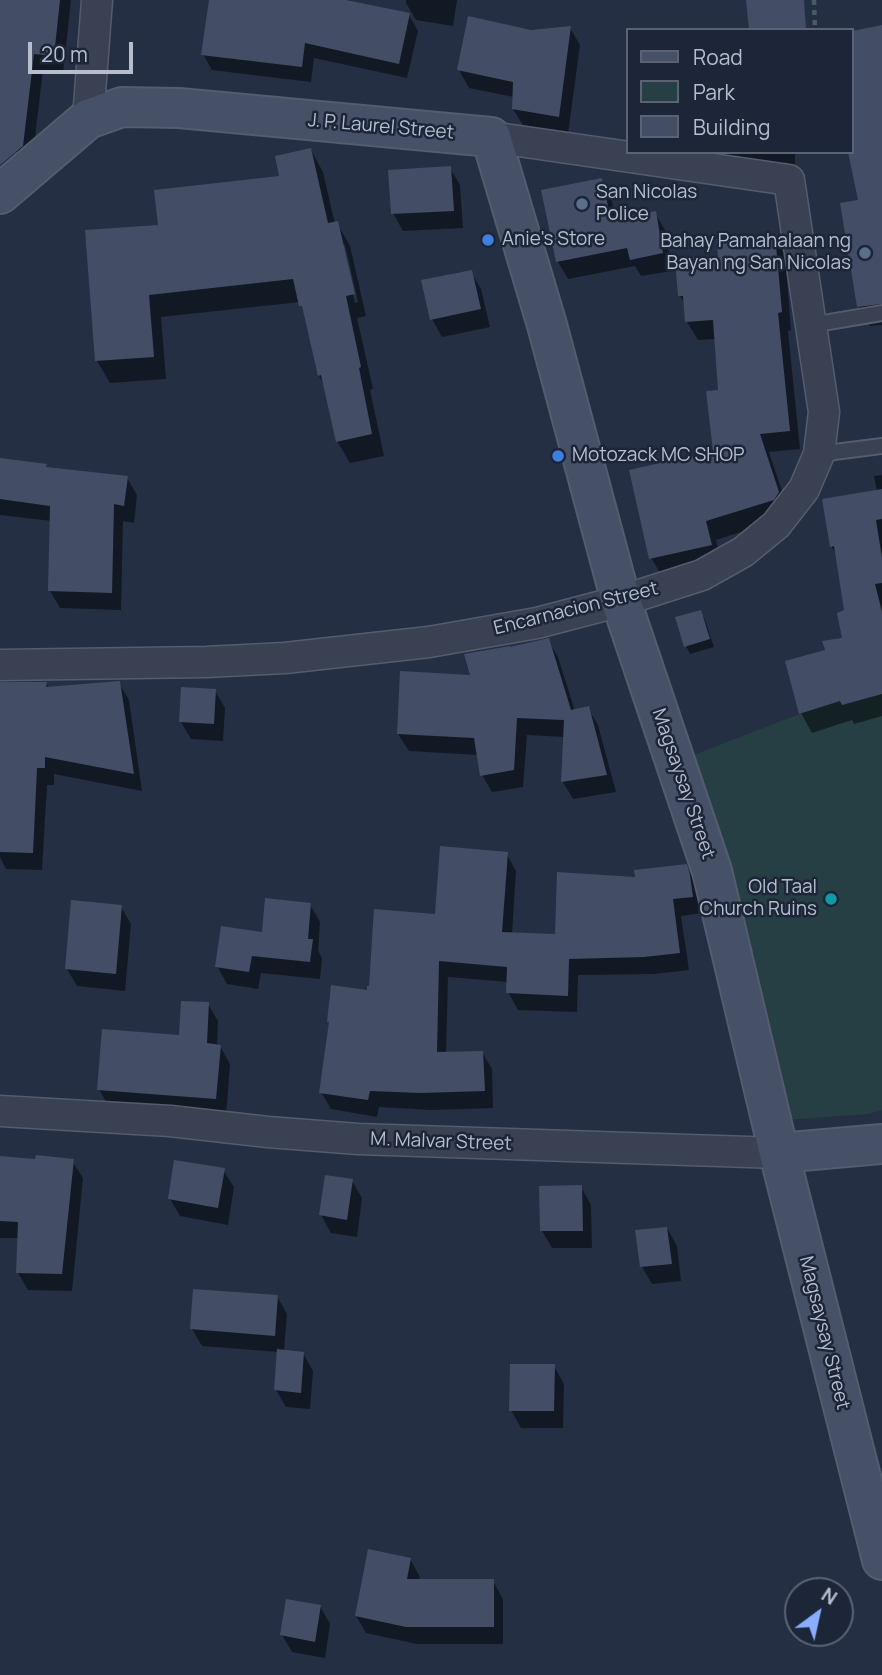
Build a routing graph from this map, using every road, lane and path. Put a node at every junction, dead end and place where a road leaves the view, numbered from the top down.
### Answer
1 (97, 0) edge
2 (814, 0) edge
3 (816, 28) edge
4 (88, 119) junction
5 (491, 137) junction
6 (789, 180) joint
7 (0, 194) edge
8 (882, 313) edge
9 (811, 325) junction
10 (882, 446) edge
11 (819, 454) junction
12 (621, 601) junction
13 (0, 664) edge
14 (0, 1111) edge
15 (882, 1144) edge
16 (779, 1153) junction
17 (882, 1560) edge

1 - 4 street
2 - 3 path
4 - 5 main road, J. P. Laurel Street
4 - 7 main road, J. P. Laurel Street
5 - 6 street, J. P. Laurel Street
5 - 12 main road, Magsaysay Street
6 - 9 street, Encarnacion Street
8 - 9 lane
9 - 11 street, Encarnacion Street
10 - 11 lane
11 - 12 street, Encarnacion Street
12 - 13 street, Encarnacion Street
12 - 16 main road, Magsaysay Street
14 - 16 street, M. Malvar Street
15 - 16 main road, M. Malvar Street
16 - 17 main road, Magsaysay Street

